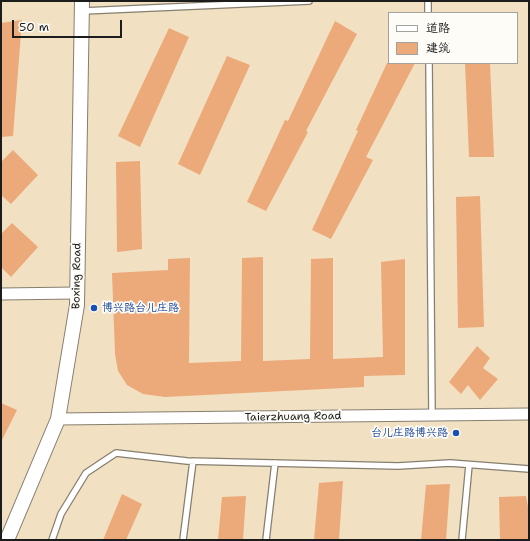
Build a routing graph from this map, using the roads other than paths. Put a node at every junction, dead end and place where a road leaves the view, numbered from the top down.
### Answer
1 (309, 1) edge
2 (428, 1) edge
3 (82, 6) edge
4 (428, 12) edge
5 (429, 64) edge
6 (77, 293) junction
7 (1, 294) edge
8 (529, 414) edge
9 (432, 416) junction
10 (58, 419) junction
11 (193, 461) junction
12 (275, 463) junction
13 (469, 465) junction
14 (529, 469) edge
15 (6, 540) edge
16 (52, 540) edge
17 (183, 540) edge
18 (266, 540) edge
19 (462, 540) edge

1 - 3 lane
2 - 4 lane
3 - 6 street, Boxing Road
5 - 9 lane
6 - 7 street
6 - 10 street, Boxing Road
8 - 9 street, Taierzhuang Road
9 - 10 street, Taierzhuang Road
10 - 15 street, Boxing Road
11 - 12 lane
11 - 16 lane
11 - 17 lane
12 - 13 lane
12 - 18 lane
13 - 14 lane
13 - 19 lane

